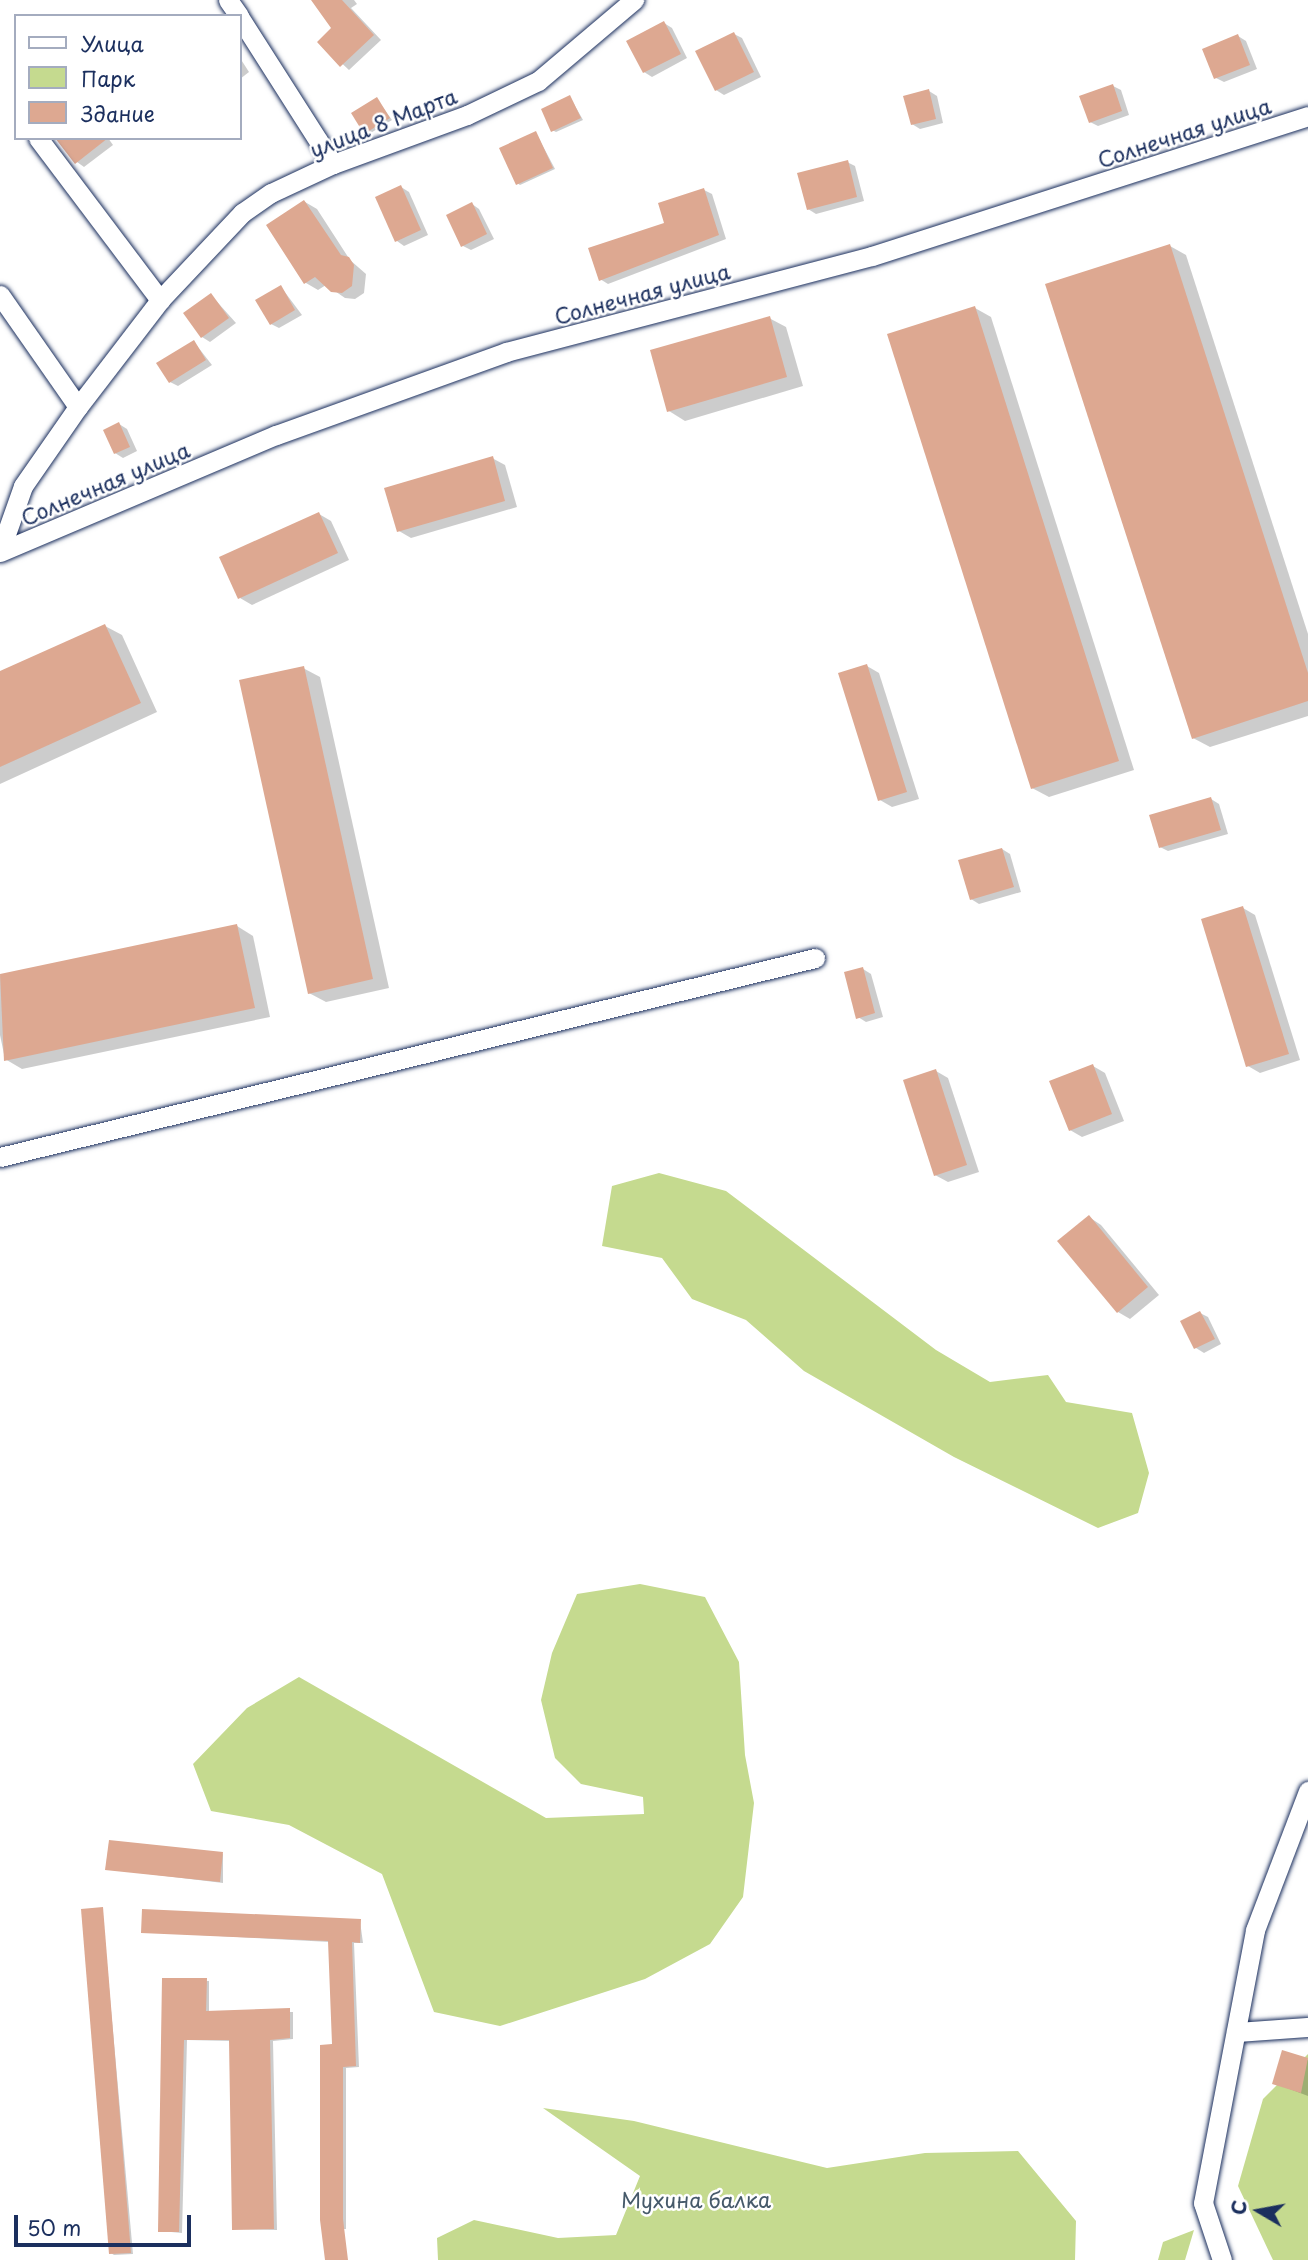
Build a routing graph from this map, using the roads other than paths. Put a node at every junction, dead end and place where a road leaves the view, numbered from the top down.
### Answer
1 (634, 0) edge
2 (242, 22) edge
3 (1308, 116) edge
4 (40, 140) edge
5 (333, 164) junction
6 (0, 295) edge
7 (160, 300) junction
8 (78, 407) junction
9 (0, 551) edge
10 (815, 958) dead end
11 (0, 1157) edge
12 (1308, 1791) edge
13 (1308, 2027) edge
14 (1236, 2032) junction
15 (1222, 2260) edge

1 - 5 street, улица 8 Марта
2 - 5 street
3 - 9 street, Солнечная улица
4 - 7 street
5 - 7 street, улица 8 Марта
6 - 8 street
7 - 8 street, улица 8 Марта
8 - 9 street, улица 8 Марта
10 - 11 street
12 - 14 street
13 - 14 street
14 - 15 street

